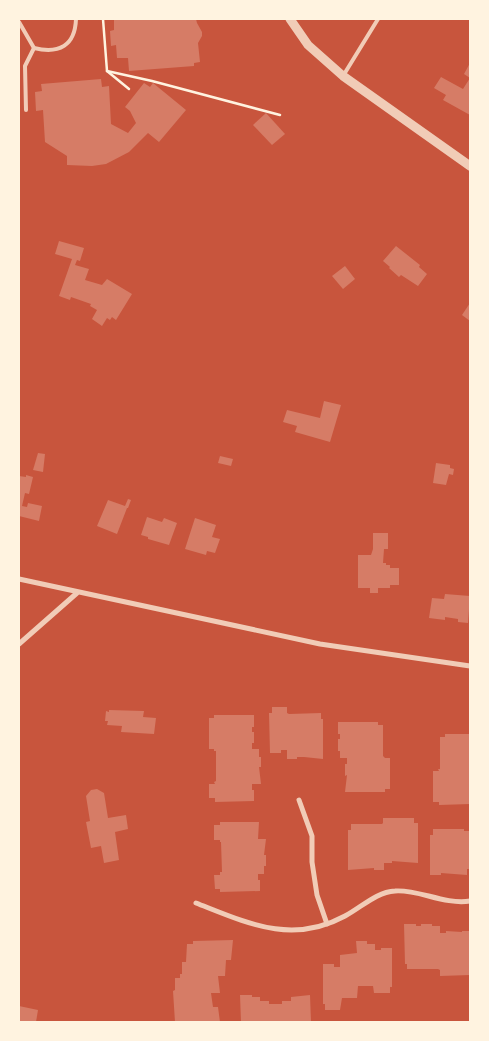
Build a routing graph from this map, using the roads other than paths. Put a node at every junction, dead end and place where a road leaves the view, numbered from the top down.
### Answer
1 (76, 19) edge
2 (290, 19) edge
3 (378, 19) edge
4 (19, 22) edge
5 (34, 48) junction
6 (343, 76) junction
7 (26, 110) dead end
8 (470, 166) edge
9 (19, 579) edge
10 (77, 592) junction
11 (19, 644) edge
12 (470, 666) edge
13 (299, 800) dead end
14 (470, 901) edge
15 (196, 903) dead end
16 (328, 924) junction

1 - 5 lane
2 - 6 street
3 - 6 lane
4 - 5 lane
5 - 7 lane
6 - 8 street
9 - 10 street
10 - 11 street
10 - 12 street
13 - 16 street
14 - 16 street
15 - 16 street

